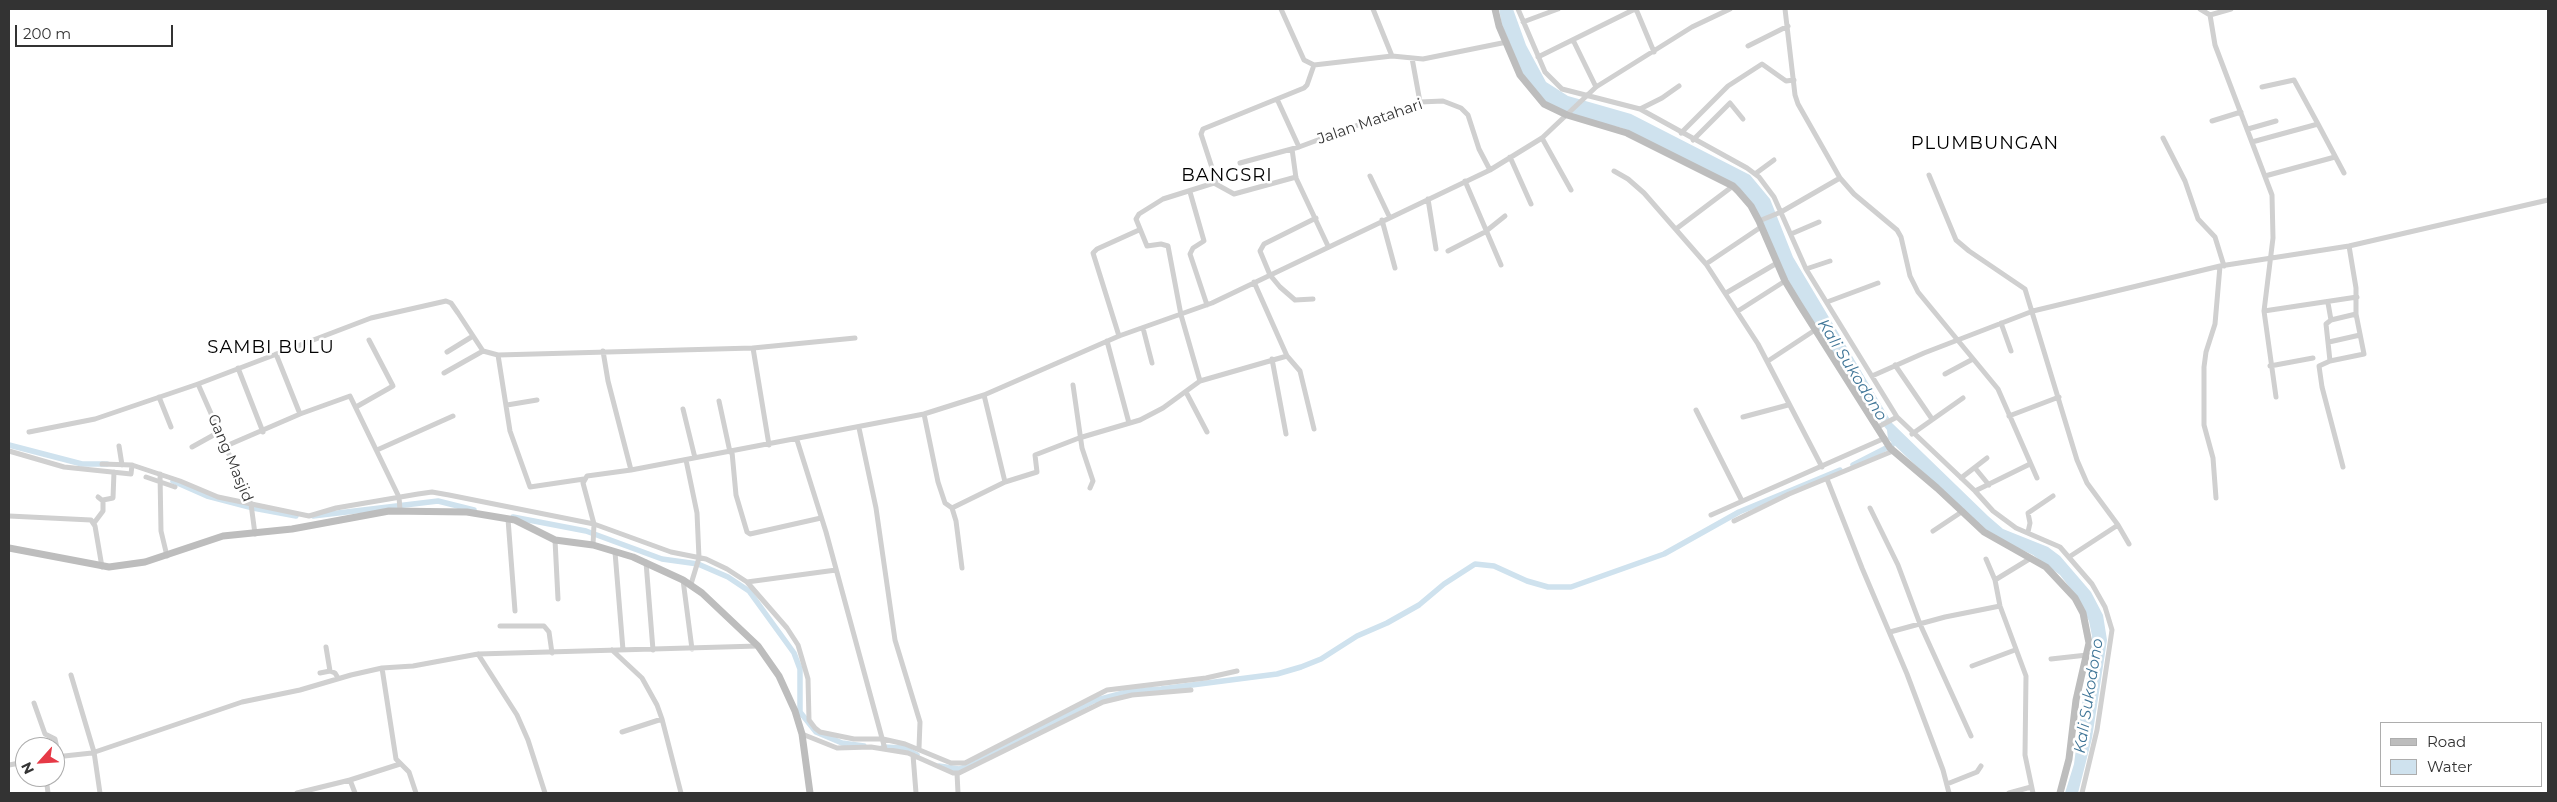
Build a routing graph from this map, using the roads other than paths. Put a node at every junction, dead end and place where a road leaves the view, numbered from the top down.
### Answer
1 (1281, 9) edge
2 (1374, 9) edge
3 (1495, 9) edge
4 (1518, 9) edge
5 (1558, 9) edge
6 (1636, 9) edge
7 (1730, 9) edge
8 (1785, 9) edge
9 (2200, 9) edge
10 (2231, 9) edge
11 (2211, 13) edge
12 (1523, 22) junction
13 (1788, 26) junction
14 (1573, 40) junction
15 (1507, 42) junction
16 (1748, 46) dead end
17 (1654, 52) junction
18 (1392, 56) junction
19 (1538, 57) junction
20 (1412, 58) junction
21 (1314, 65) junction
22 (1794, 80) junction
23 (1679, 86) dead end
24 (1596, 87) junction
25 (2262, 87) dead end
26 (1583, 97) junction
27 (1277, 99) junction
28 (1420, 102) junction
29 (1640, 109) junction
30 (2241, 112) junction
31 (1567, 114) junction
32 (1743, 119) dead end
33 (2212, 121) dead end
34 (2276, 121) dead end
35 (2318, 124) junction
36 (2248, 129) junction
37 (1681, 132) junction
38 (1542, 138) junction
39 (2163, 138) dead end
40 (1693, 140) junction
41 (2252, 142) junction
42 (1299, 147) junction
43 (1292, 150) junction
44 (1510, 157) junction
45 (2335, 157) junction
46 (1774, 160) dead end
47 (1240, 164) dead end
48 (1490, 170) junction
49 (1614, 171) dead end
50 (2344, 173) dead end
51 (1755, 174) junction
52 (1929, 175) dead end
53 (1370, 176) dead end
54 (2265, 176) junction
55 (1296, 177) junction
56 (1840, 178) junction
57 (1465, 181) junction
58 (1214, 183) junction
59 (1733, 186) junction
60 (1571, 190) dead end
61 (1190, 192) junction
62 (1428, 198) junction
63 (2548, 200) edge
64 (1531, 204) dead end
65 (1779, 212) junction
66 (1389, 216) junction
67 (1505, 216) dead end
68 (1316, 218) junction
69 (1382, 220) junction
70 (1819, 222) dead end
71 (1760, 223) junction
72 (1676, 229) junction
73 (1139, 230) junction
74 (1485, 232) junction
75 (1791, 234) junction
76 (1328, 246) junction
77 (2349, 246) junction
78 (1436, 249) dead end
79 (1448, 250) dead end
80 (2270, 258) junction
81 (1830, 261) dead end
82 (1777, 263) junction
83 (1706, 264) junction
84 (1501, 265) dead end
85 (2222, 266) junction
86 (1395, 268) dead end
87 (1806, 268) junction
88 (1270, 275) junction
89 (1785, 281) junction
90 (1254, 282) junction
91 (1878, 283) dead end
92 (1726, 293) junction
93 (2357, 297) junction
94 (1313, 299) dead end
95 (1827, 302) junction
96 (2328, 303) junction
97 (1207, 305) junction
98 (1738, 311) junction
99 (2033, 311) junction
100 (2264, 311) junction
101 (2356, 314) junction
102 (1180, 315) junction
103 (2331, 320) junction
104 (2001, 323) junction
105 (1144, 328) junction
106 (1815, 330) junction
107 (2360, 335) junction
108 (473, 336) junction
109 (1119, 336) junction
110 (855, 338) dead end
111 (1959, 339) junction
112 (369, 340) dead end
113 (2329, 342) junction
114 (1108, 343) junction
115 (753, 348) junction
116 (483, 351) junction
117 (603, 351) junction
118 (2010, 351) dead end
119 (447, 352) dead end
120 (276, 354) junction
121 (498, 355) junction
122 (1287, 356) junction
123 (2313, 358) dead end
124 (1272, 359) junction
125 (1973, 359) junction
126 (2330, 360) junction
127 (1768, 361) junction
128 (1152, 363) dead end
129 (1895, 365) junction
130 (2270, 366) junction
131 (238, 368) junction
132 (444, 374) dead end
133 (1945, 374) dead end
134 (1872, 376) junction
135 (1200, 380) junction
136 (198, 384) junction
137 (1073, 385) dead end
138 (1186, 392) junction
139 (984, 395) junction
140 (159, 397) junction
141 (2059, 397) junction
142 (2276, 397) dead end
143 (1963, 398) dead end
144 (537, 400) dead end
145 (719, 401) dead end
146 (507, 405) junction
147 (1788, 405) junction
148 (356, 406) junction
149 (683, 409) dead end
150 (1696, 410) dead end
151 (300, 414) junction
152 (924, 414) junction
153 (453, 416) dead end
154 (2009, 416) junction
155 (1743, 418) dead end
156 (1894, 418) junction
157 (1932, 419) junction
158 (1129, 423) junction
159 (1880, 426) junction
160 (171, 428) dead end
161 (859, 428) junction
162 (1314, 429) dead end
163 (29, 432) dead end
164 (219, 432) junction
165 (263, 432) junction
166 (1207, 432) dead end
167 (1286, 434) dead end
168 (1912, 434) junction
169 (1081, 438) junction
170 (797, 440) junction
171 (769, 445) junction
172 (1889, 445) junction
173 (119, 446) dead end
174 (226, 446) junction
175 (192, 447) dead end
176 (377, 450) junction
177 (9, 451) edge
178 (731, 452) junction
179 (695, 458) junction
180 (1986, 458) dead end
181 (686, 460) junction
182 (102, 464) dead end
183 (2030, 464) junction
184 (122, 465) junction
185 (1822, 467) junction
186 (2343, 467) dead end
187 (132, 468) junction
188 (1975, 468) junction
189 (631, 470) junction
190 (114, 472) junction
191 (146, 477) dead end
192 (1960, 478) junction
193 (2037, 478) dead end
194 (160, 479) junction
195 (584, 479) junction
196 (1827, 479) junction
197 (1005, 482) junction
198 (1989, 485) junction
199 (176, 486) dead end
200 (1090, 488) dead end
201 (1975, 491) junction
202 (2053, 496) dead end
203 (399, 498) junction
204 (2216, 498) dead end
205 (1742, 501) junction
206 (251, 505) junction
207 (513, 508) junction
208 (952, 508) junction
209 (1870, 508) dead end
210 (400, 509) junction
211 (1962, 512) junction
212 (328, 515) junction
213 (1711, 515) dead end
214 (9, 516) edge
215 (510, 518) junction
216 (821, 518) junction
217 (1734, 521) dead end
218 (94, 523) junction
219 (2118, 525) junction
220 (594, 526) junction
221 (1933, 531) dead end
222 (2028, 532) junction
223 (255, 534) junction
224 (555, 540) junction
225 (2128, 544) dead end
226 (593, 545) junction
227 (9, 548) edge
228 (615, 552) junction
229 (167, 556) junction
230 (2069, 557) junction
231 (2031, 558) junction
232 (1986, 559) dead end
233 (646, 562) junction
234 (698, 562) junction
235 (102, 567) junction
236 (962, 568) dead end
237 (836, 570) junction
238 (683, 580) junction
239 (1995, 580) junction
240 (747, 582) junction
241 (691, 584) junction
242 (558, 599) dead end
243 (2000, 606) junction
244 (515, 611) dead end
245 (1920, 624) junction
246 (500, 626) dead end
247 (1890, 632) junction
248 (758, 646) junction
249 (326, 647) dead end
250 (692, 649) junction
251 (612, 650) junction
252 (623, 650) junction
253 (653, 650) junction
254 (2015, 650) junction
255 (552, 653) junction
256 (478, 654) junction
257 (2087, 655) junction
258 (2052, 659) dead end
259 (1972, 666) dead end
260 (382, 668) junction
261 (330, 671) junction
262 (1237, 671) dead end
263 (320, 672) dead end
264 (71, 675) dead end
265 (338, 678) junction
266 (1191, 690) dead end
267 (34, 703) dead end
268 (662, 719) junction
269 (622, 732) dead end
270 (802, 734) junction
271 (1971, 736) dead end
272 (51, 737) edge
273 (884, 745) junction
274 (919, 748) junction
275 (94, 752) junction
276 (913, 755) junction
277 (65, 756) edge
278 (400, 764) junction
279 (1981, 766) dead end
280 (957, 773) junction
281 (350, 780) junction
282 (1947, 784) junction
283 (2032, 787) junction
284 (100, 793) edge
285 (297, 793) edge
286 (355, 793) edge
287 (416, 793) edge
288 (545, 793) edge
289 (681, 793) edge
290 (810, 793) edge
291 (916, 793) edge
292 (958, 793) edge
293 (1949, 793) edge
294 (2009, 793) edge
295 (2033, 793) edge
296 (2060, 793) edge
297 (2082, 793) edge

1 - 21 street
2 - 18 street
3 - 15 main road
4 - 12 street
5 - 12 street
6 - 14 street
6 - 17 street
7 - 17 street
8 - 13 street
9 - 11 street
10 - 11 street
11 - 30 street
12 - 19 street
13 - 16 street
13 - 22 street
14 - 19 street
14 - 24 street
15 - 20 street
15 - 31 main road
17 - 24 street
18 - 20 street
18 - 21 street
19 - 26 street
20 - 28 street
21 - 27 street
22 - 37 street
22 - 56 street
23 - 29 street
24 - 26 street
25 - 35 street
26 - 29 street
26 - 31 street
27 - 42 street
27 - 58 street
28 - 42 street, Jalan Matahari
28 - 48 street, Jalan Matahari
29 - 37 street
30 - 33 street
30 - 36 street
31 - 38 street
31 - 59 main road
32 - 40 street
34 - 36 street
35 - 41 street
35 - 45 street
36 - 41 street
37 - 40 street
38 - 44 street
38 - 60 street
39 - 85 street
40 - 51 street
41 - 54 street
42 - 43 street, Jalan Matahari
43 - 47 street, Jalan Matahari
43 - 55 street
44 - 48 street
44 - 64 street
45 - 50 street
45 - 54 street
46 - 51 street
48 - 57 street
49 - 72 street
51 - 65 street
52 - 99 street
53 - 66 street
54 - 80 street
55 - 58 street
55 - 68 street
56 - 65 street
56 - 111 street
57 - 62 street
57 - 74 street
58 - 61 street
59 - 71 main road
59 - 72 street
61 - 73 street
61 - 97 street
62 - 66 street
62 - 78 street
63 - 77 street
65 - 71 street
65 - 75 street
66 - 69 street
67 - 74 street
68 - 76 street
68 - 88 street
69 - 76 street
69 - 86 street
70 - 75 street
71 - 82 main road
71 - 83 street
72 - 83 street
73 - 102 street
73 - 109 street
74 - 79 street
74 - 84 street
75 - 87 street
76 - 88 street
77 - 80 street
77 - 93 street
80 - 85 street
80 - 100 street
81 - 87 street
82 - 89 main road
82 - 92 street
83 - 92 street
85 - 99 street
85 - 204 street
87 - 95 street
88 - 90 street
88 - 94 street
89 - 98 street
89 - 106 main road
90 - 97 street
90 - 122 street
91 - 95 street
92 - 98 street
93 - 96 street
93 - 101 street
95 - 134 street
96 - 100 street
96 - 103 street
97 - 102 street
98 - 127 street
99 - 104 street
99 - 141 street
100 - 130 street
101 - 103 street
101 - 107 street
102 - 105 street
102 - 135 street
103 - 113 street
104 - 111 street
104 - 118 street
105 - 109 street
105 - 128 street
106 - 127 street
106 - 159 main road
107 - 113 street
107 - 126 street
108 - 116 street
108 - 119 street
108 - 120 street
109 - 114 street
110 - 115 street
111 - 125 street
111 - 129 street
112 - 148 street
113 - 126 street
114 - 139 street
114 - 158 street
115 - 117 street
115 - 171 street
116 - 121 street
116 - 132 street
117 - 121 street
117 - 189 street
120 - 131 street
120 - 151 street
121 - 146 street
122 - 124 street
122 - 162 street
123 - 130 street
124 - 135 street
124 - 167 street
125 - 133 street
125 - 154 street
126 - 186 street
127 - 147 street
129 - 134 street
129 - 157 street
130 - 142 street
131 - 136 street
131 - 165 street
134 - 156 street
135 - 138 street
136 - 140 street
136 - 164 street, Gang Masjid
137 - 169 street
138 - 158 street
138 - 166 street
139 - 152 street
139 - 197 street
140 - 160 street
140 - 163 street
141 - 154 street
141 - 219 street
143 - 157 street
144 - 146 street
145 - 178 street
146 - 195 street
147 - 155 street
147 - 185 street
148 - 151 street
148 - 176 street
149 - 179 street
150 - 205 street
151 - 165 street
152 - 161 street
152 - 208 street
153 - 176 street
154 - 183 street
156 - 159 street
156 - 168 street
157 - 168 street
158 - 169 street
159 - 172 main road
161 - 170 street
161 - 274 street
164 - 174 street, Gang Masjid
164 - 175 street
165 - 174 street
168 - 192 street
169 - 197 street
169 - 200 street
170 - 171 street
170 - 216 street
171 - 178 street
172 - 185 street
172 - 196 street
172 - 211 main road
173 - 184 street
174 - 206 street, Gang Masjid
176 - 203 street
177 - 190 street
178 - 179 street
178 - 216 street
179 - 181 street
180 - 188 street
181 - 189 street
181 - 234 street
182 - 184 street
183 - 193 street
183 - 198 street
184 - 187 street
185 - 205 street
187 - 190 street
187 - 194 street
188 - 192 street
188 - 198 street
189 - 195 street
190 - 218 street
191 - 194 street
192 - 201 street
194 - 199 street
194 - 206 street
194 - 229 street
195 - 220 street
196 - 217 street
196 - 247 street
197 - 208 street
198 - 201 street
201 - 222 street
202 - 222 street
203 - 207 street
203 - 210 street
203 - 212 street
205 - 213 street
206 - 212 street
206 - 223 street, Gang Masjid
207 - 215 street
207 - 220 street
208 - 236 street
209 - 245 street
210 - 212 main road
210 - 215 main road
211 - 221 street
211 - 231 main road
212 - 223 main road
214 - 218 street
215 - 224 main road
215 - 244 street
216 - 237 street
218 - 235 street
219 - 225 street
219 - 230 street
220 - 226 street
220 - 234 street
222 - 230 street
223 - 229 main road
224 - 226 main road
224 - 242 street
226 - 228 main road
227 - 235 main road
228 - 233 main road
228 - 252 street
229 - 235 main road
230 - 297 street
231 - 239 street
231 - 257 main road
232 - 239 street
233 - 238 main road
233 - 253 street
234 - 240 street
234 - 241 street
237 - 240 street
237 - 273 street
238 - 241 main road
238 - 250 street
239 - 243 street
240 - 273 street
241 - 248 main road
243 - 245 street
243 - 254 street
245 - 247 street
245 - 271 street
246 - 255 street
247 - 282 street
248 - 250 street
248 - 270 main road
249 - 261 street
250 - 253 street
251 - 252 street
251 - 255 street
251 - 268 street
252 - 253 street
254 - 259 street
254 - 283 street
255 - 256 street
256 - 260 street
256 - 288 street
257 - 258 street
257 - 296 main road
260 - 265 street
260 - 278 street
261 - 263 street
261 - 265 street
262 - 274 street
264 - 275 street
265 - 275 street
266 - 280 street
267 - 272 street
268 - 269 street
268 - 289 street
270 - 273 street
270 - 290 main road
273 - 274 street
273 - 276 street
275 - 277 street
275 - 284 street
276 - 280 street
276 - 291 street
278 - 281 street
278 - 287 street
279 - 282 street
280 - 292 street
281 - 285 street
281 - 286 street
282 - 293 street
283 - 294 street
283 - 295 street

